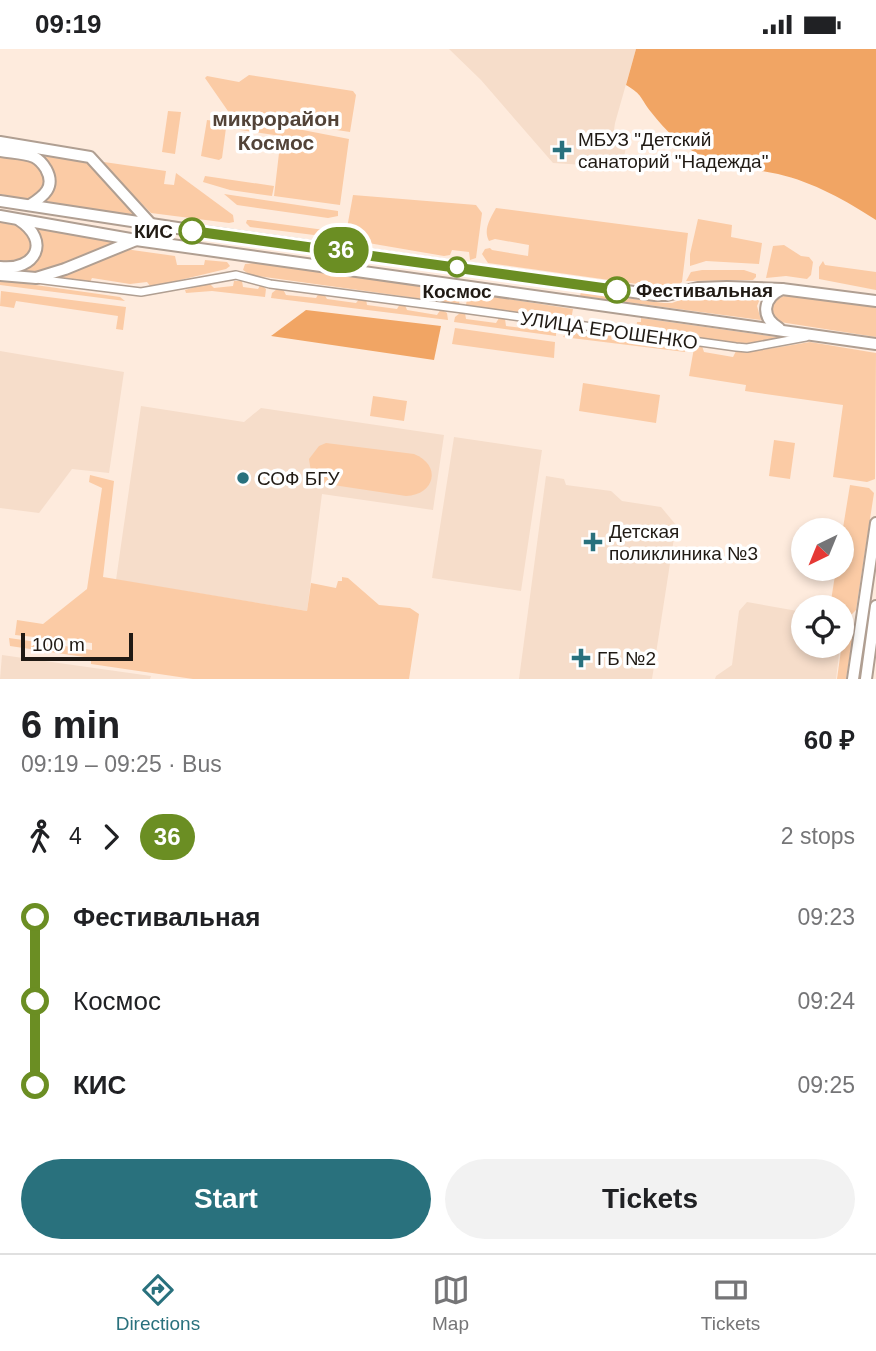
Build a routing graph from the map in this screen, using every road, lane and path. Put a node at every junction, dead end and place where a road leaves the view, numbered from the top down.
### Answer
1 (0, 142) edge
2 (0, 151) edge
3 (0, 201) edge
4 (30, 205) junction
5 (0, 216) edge
6 (14, 217) junction
7 (150, 223) junction
8 (141, 241) junction
9 (0, 267) edge
10 (0, 275) edge
11 (36, 278) junction
12 (782, 289) junction
13 (876, 301) edge
14 (782, 330) junction
15 (817, 334) junction
16 (873, 344) edge
17 (876, 523) edge
18 (876, 607) edge
19 (853, 679) edge
20 (866, 679) edge

1 - 7 main road
2 - 4 main road
3 - 4 main road
4 - 7 main road
5 - 6 main road, УЛИЦА ЕРОШЕНКО
6 - 8 main road, УЛИЦА ЕРОШЕНКО
6 - 9 main road
7 - 8 main road
7 - 12 main road
8 - 11 main road
8 - 14 main road, УЛИЦА ЕРОШЕНКО
10 - 11 main road
11 - 15 street, УЛИЦА ЕРОШЕНКО
12 - 13 main road
12 - 14 main road
14 - 15 main road, УЛИЦА ЕРОШЕНКО
15 - 16 main road, УЛИЦА ЕРОШЕНКО
17 - 19 main road
18 - 20 main road

